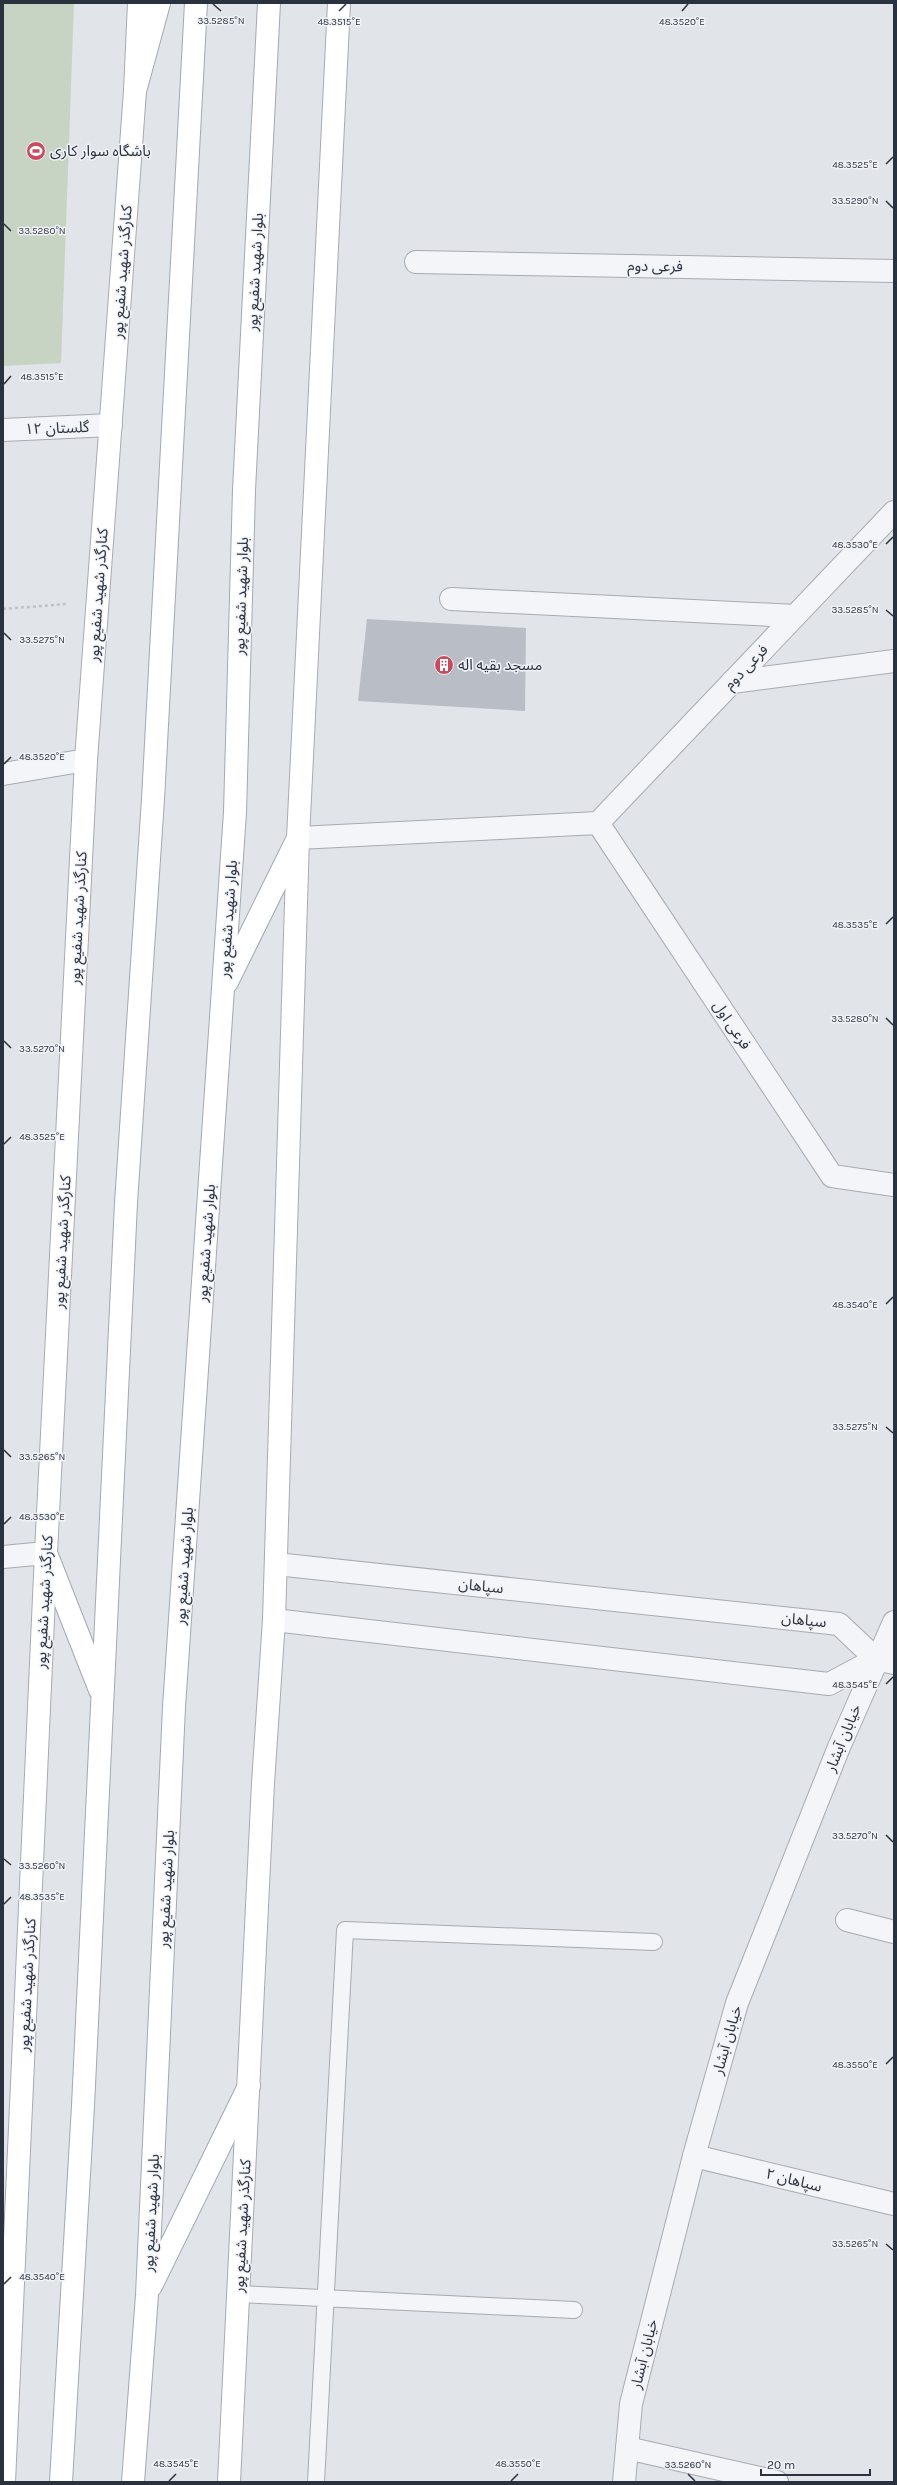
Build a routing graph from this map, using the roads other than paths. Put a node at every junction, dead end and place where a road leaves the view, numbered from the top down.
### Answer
1 (138, 3) edge
2 (159, 3) edge
3 (196, 3) edge
4 (269, 3) edge
5 (339, 3) edge
6 (135, 91) junction
7 (416, 262) dead end
8 (894, 271) edge
9 (111, 425) junction
10 (3, 430) edge
11 (894, 512) edge
12 (451, 599) dead end
13 (795, 616) junction
14 (894, 661) edge
15 (732, 682) junction
16 (86, 760) junction
17 (3, 774) edge
18 (598, 823) junction
19 (298, 838) junction
20 (223, 990) junction
21 (894, 1185) edge
22 (46, 1553) junction
23 (3, 1557) edge
24 (276, 1564) junction
25 (274, 1620) junction
26 (894, 1622) edge
27 (885, 1661) edge
28 (103, 1697) junction
29 (847, 1920) dead end
30 (894, 1932) edge
31 (654, 1942) dead end
32 (249, 2086) junction
33 (694, 2156) junction
34 (894, 2204) edge
35 (239, 2294) junction
36 (147, 2295) junction
37 (327, 2298) junction
38 (574, 2310) dead end
39 (6, 2410) edge
40 (627, 2448) junction
41 (625, 2481) edge
42 (4, 2482) edge
43 (61, 2482) edge
44 (133, 2482) edge
45 (229, 2482) edge
46 (316, 2482) edge
47 (777, 2482) edge

1 - 6 main road, کنارگذر شهید شفیع پور
2 - 6 main road
3 - 28 main road
4 - 20 main road, بلوار شهید شفیع پور
5 - 19 main road, کنارگذر شهید شفیع پور
6 - 9 main road, کنارگذر شهید شفیع پور
7 - 8 street, فرعی دوم
9 - 10 street, گلستان ۱۲
9 - 16 main road, کنارگذر شهید شفیع پور
11 - 13 street, فرعی دوم
12 - 13 street
13 - 15 street, فرعی دوم
14 - 15 street
15 - 18 street, فرعی دوم
16 - 17 street
16 - 22 main road, کنارگذر شهید شفیع پور
18 - 19 street
18 - 21 street, فرعی اول
19 - 20 main road
19 - 24 main road, کنارگذر شهید شفیع پور
20 - 36 main road, بلوار شهید شفیع پور
22 - 23 street
22 - 28 main road
22 - 39 main road, کنارگذر شهید شفیع پور
24 - 25 main road, کنارگذر شهید شفیع پور
24 - 27 street, سپاهان
25 - 27 street
25 - 32 main road, کنارگذر شهید شفیع پور
26 - 27 street, خیابان آبشار
27 - 33 street, خیابان آبشار
28 - 43 main road
29 - 30 street
31 - 37 lane
32 - 35 main road, کنارگذر شهید شفیع پور
32 - 36 main road
33 - 34 street, سپاهان ۲
33 - 40 street, خیابان آبشار
35 - 37 lane
35 - 45 main road, کنارگذر شهید شفیع پور
36 - 44 main road, بلوار شهید شفیع پور
37 - 38 lane
37 - 46 lane
39 - 42 main road, کنارگذر شهید شفیع پور
40 - 41 street, خیابان آبشار
40 - 47 street

